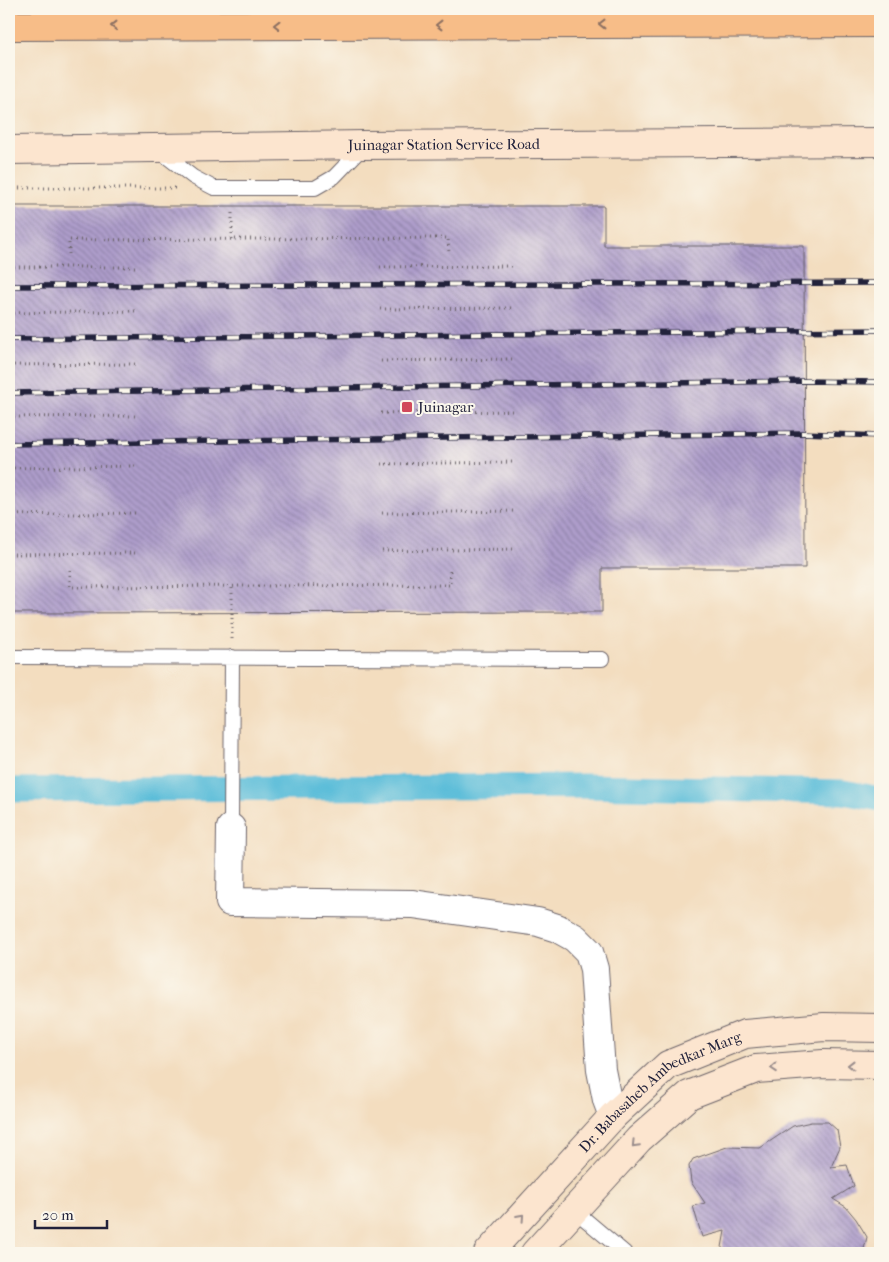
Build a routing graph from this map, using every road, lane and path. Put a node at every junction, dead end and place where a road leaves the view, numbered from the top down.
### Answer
1 (879, 23) edge
2 (9, 26) edge
3 (879, 142) edge
4 (364, 146) junction
5 (155, 148) junction
6 (9, 150) edge
7 (9, 188) edge
8 (214, 188) junction
9 (232, 188) junction
10 (232, 239) junction
11 (448, 252) dead end
12 (69, 254) dead end
13 (514, 266) dead end
14 (134, 267) dead end
15 (380, 267) dead end
16 (9, 268) edge
17 (514, 308) dead end
18 (380, 309) dead end
19 (135, 311) dead end
20 (9, 313) edge
21 (514, 359) dead end
22 (380, 361) dead end
23 (135, 364) dead end
24 (9, 365) edge
25 (515, 411) dead end
26 (381, 413) dead end
27 (135, 416) dead end
28 (9, 417) edge
29 (515, 462) dead end
30 (381, 464) dead end
31 (135, 466) dead end
32 (9, 468) edge
33 (516, 511) dead end
34 (136, 513) dead end
35 (382, 513) dead end
36 (9, 515) edge
37 (516, 549) dead end
38 (382, 551) dead end
39 (136, 553) dead end
40 (9, 554) edge
41 (450, 567) dead end
42 (70, 570) dead end
43 (232, 585) junction
44 (9, 656) edge
45 (232, 657) junction
46 (602, 659) dead end
47 (231, 828) joint
48 (880, 1028) edge
49 (880, 1066) edge
50 (613, 1116) junction
51 (574, 1210) junction
52 (488, 1253) edge
53 (535, 1253) edge
54 (625, 1253) edge

1 -> 2 highway
3 - 4 main road, Juinagar Station Service Road
4 - 5 main road, Juinagar Station Service Road
4 - 9 lane
5 - 6 main road, Juinagar Station Service Road
5 - 8 lane
7 - 8 path
8 - 9 lane
9 - 10 path
10 - 11 path
10 - 12 path
13 - 15 path
14 - 16 path
17 - 18 path
19 - 20 path
21 - 22 path
23 - 24 path
25 - 26 path
27 - 28 path
29 - 30 path
31 - 32 path
33 - 35 path
34 - 36 path
37 - 38 path
39 - 40 path
41 - 43 path
42 - 43 path
43 - 45 path
44 - 45 lane
45 - 46 lane
45 - 47 lane
47 - 50 street
48 - 50 main road, Dr. Babasaheb Ambedkar Marg
49 -> 51 main road, Dr. Babasaheb Ambedkar Marg
52 -> 50 main road, Dr. Babasaheb Ambedkar Marg
51 - 53 main road, Dr. Babasaheb Ambedkar Marg
51 - 54 lane

